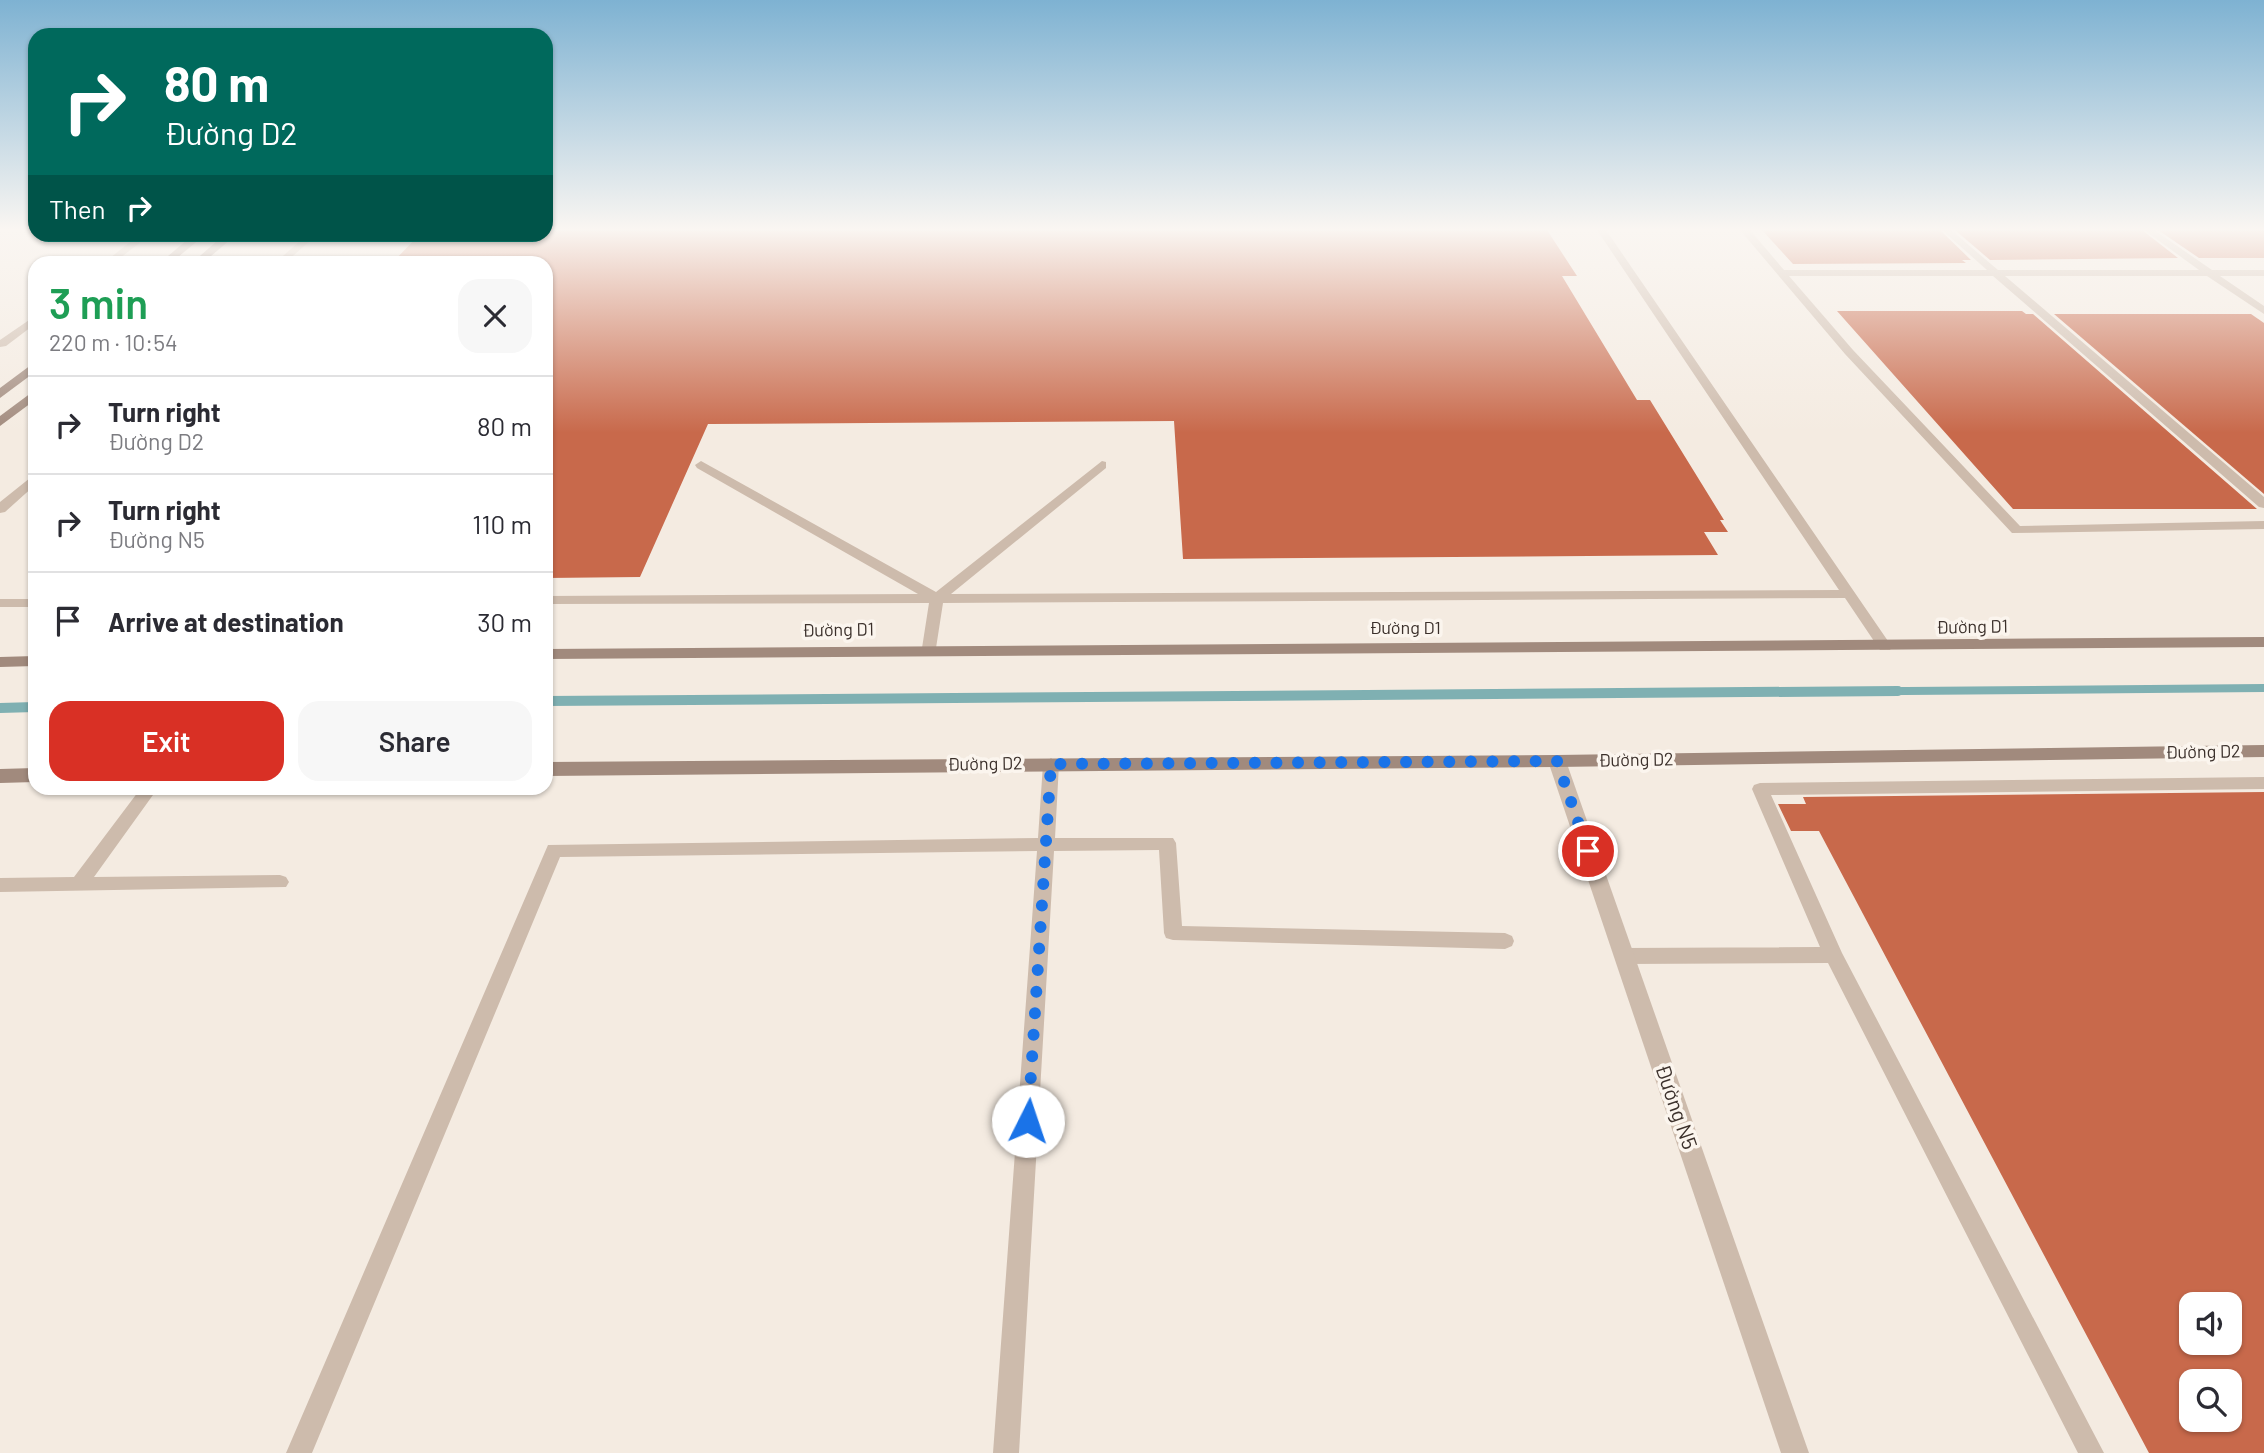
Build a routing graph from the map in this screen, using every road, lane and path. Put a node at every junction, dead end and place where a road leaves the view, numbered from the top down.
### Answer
1 (1648, 298) edge
2 (1803, 298) edge
3 (2024, 298) edge
4 (2245, 298) edge
5 (2264, 311) edge
6 (28, 324) edge
7 (2, 344) dead end
8 (28, 372) edge
9 (0, 394) edge
10 (28, 400) edge
11 (0, 422) edge
12 (701, 465) dead end
13 (1102, 465) dead end
14 (28, 484) edge
15 (2264, 505) edge
16 (0, 509) edge
17 (2264, 525) edge
18 (1848, 594) junction
19 (937, 598) junction
20 (553, 600) edge
21 (0, 603) edge
22 (28, 603) edge
23 (2264, 642) edge
24 (1885, 647) junction
25 (929, 648) junction
26 (553, 654) edge
27 (28, 661) edge
28 (0, 662) edge
29 (2264, 751) edge
30 (1557, 761) junction
31 (1051, 764) junction
32 (553, 769) edge
33 (28, 775) edge
34 (0, 776) edge
35 (2264, 783) edge
36 (145, 795) edge
37 (1047, 844) junction
38 (280, 882) dead end
39 (79, 884) junction
40 (0, 885) edge
41 (1505, 941) dead end
42 (1833, 955) junction
43 (1624, 956) junction
44 (299, 1453) edge
45 (1006, 1453) edge
46 (1795, 1453) edge
47 (2091, 1453) edge

1 - 18 lane
2 - 17 lane
3 - 15 lane
4 - 5 lane
6 - 7 lane
8 - 9 street
10 - 11 street
12 - 19 lane
13 - 19 lane
14 - 16 lane
18 - 19 lane
18 - 24 lane
19 - 20 lane
19 - 25 lane
21 - 22 lane
23 - 24 street, Đường D1
24 - 25 street, Đường D1
25 - 26 street, Đường D1
27 - 28 street
29 - 30 street, Đường D2
30 - 31 street, Đường D2
30 - 43 street, Đường N5
31 - 32 street, Đường D2
31 - 37 lane
33 - 34 street
35 - 42 lane
36 - 39 lane
37 - 41 lane
37 - 44 lane
37 - 45 lane
38 - 39 lane
39 - 40 lane
42 - 43 lane
42 - 47 lane
43 - 46 street, Đường N5

